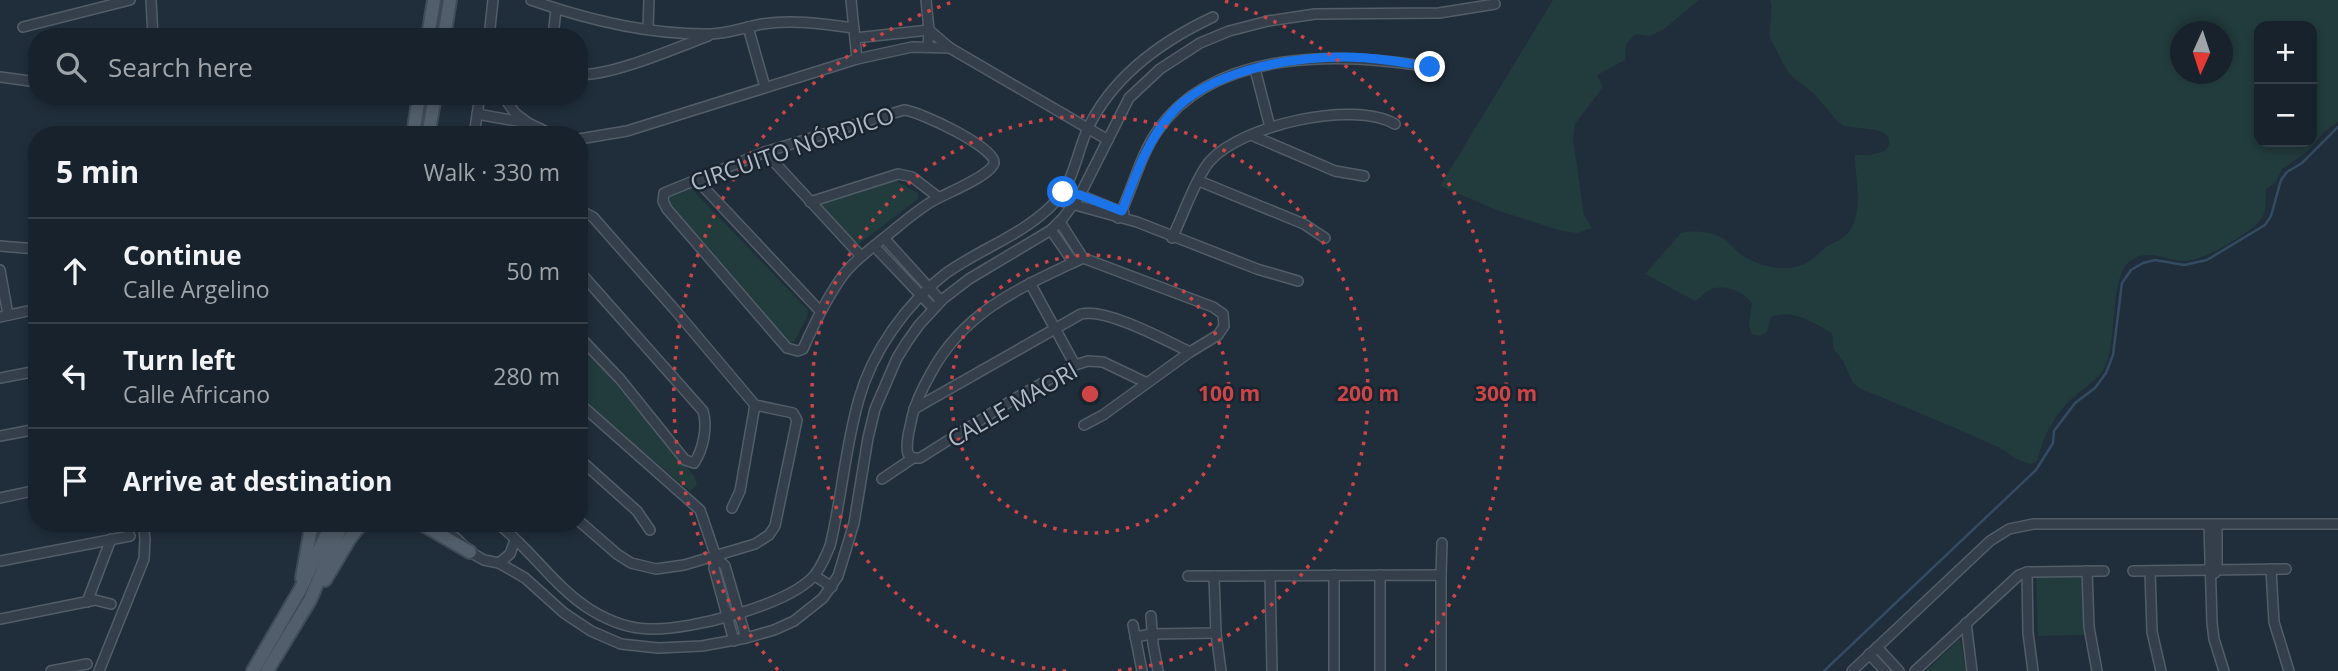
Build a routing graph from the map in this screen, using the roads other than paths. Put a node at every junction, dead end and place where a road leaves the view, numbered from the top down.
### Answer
1 (130, 0) edge
2 (151, 0) edge
3 (434, 0) edge
4 (450, 0) edge
5 (493, 0) edge
6 (531, 0) edge
7 (649, 0) edge
8 (851, 0) edge
9 (926, 0) edge
10 (1495, 4) dead end
11 (556, 9) junction
12 (1213, 17) dead end
13 (23, 27) dead end
14 (748, 27) junction
15 (153, 28) edge
16 (429, 28) edge
17 (445, 28) edge
18 (490, 28) edge
19 (554, 28) edge
20 (648, 29) junction
21 (929, 30) junction
22 (854, 33) junction
23 (713, 34) junction
24 (928, 47) junction
25 (950, 48) junction
26 (857, 59) junction
27 (1430, 67) dead end
28 (1255, 69) junction
29 (588, 75) edge
30 (0, 77) edge
31 (28, 81) edge
32 (765, 87) junction
33 (418, 105) edge
34 (433, 105) edge
35 (478, 105) edge
36 (509, 105) edge
37 (477, 114) junction
38 (528, 123) junction
39 (1395, 124) dead end
40 (414, 126) edge
41 (430, 126) edge
42 (475, 126) edge
43 (534, 126) edge
44 (1088, 127) junction
45 (1270, 127) junction
46 (1251, 135) junction
47 (588, 138) edge
48 (1108, 139) junction
49 (765, 152) junction
50 (1364, 176) dead end
51 (696, 179) junction
52 (1199, 181) junction
53 (1060, 196) junction
54 (938, 197) junction
55 (1077, 200) junction
56 (810, 202) junction
57 (588, 214) edge
58 (1120, 214) junction
59 (1060, 222) junction
60 (1051, 230) junction
61 (884, 238) junction
62 (1172, 238) junction
63 (1325, 238) dead end
64 (0, 246) edge
65 (874, 246) junction
66 (28, 248) edge
67 (860, 255) junction
68 (1083, 258) junction
69 (1073, 262) junction
70 (0, 270) edge
71 (588, 281) edge
72 (1298, 281) dead end
73 (1030, 283) junction
74 (925, 291) junction
75 (941, 301) junction
76 (933, 308) junction
77 (28, 311) edge
78 (820, 311) junction
79 (4, 316) edge
80 (1055, 328) junction
81 (588, 345) edge
82 (1190, 352) junction
83 (1075, 365) junction
84 (28, 373) edge
85 (0, 378) edge
86 (1147, 383) junction
87 (755, 405) junction
88 (914, 408) junction
89 (588, 411) edge
90 (1084, 425) dead end
91 (28, 431) edge
92 (0, 436) edge
93 (913, 458) junction
94 (588, 467) edge
95 (881, 479) dead end
96 (28, 492) edge
97 (0, 498) edge
98 (732, 508) dead end
99 (2338, 524) edge
100 (2213, 525) junction
101 (588, 530) edge
102 (650, 530) dead end
103 (144, 532) edge
104 (311, 532) edge
105 (329, 532) edge
106 (338, 532) edge
107 (355, 532) edge
108 (436, 532) edge
109 (449, 532) edge
110 (457, 532) edge
111 (506, 532) edge
112 (130, 536) dead end
113 (457, 538) junction
114 (111, 540) junction
115 (514, 540) junction
116 (1442, 544) dead end
117 (470, 552) junction
118 (716, 557) junction
119 (0, 561) edge
120 (499, 563) junction
121 (2271, 569) junction
122 (2286, 569) dead end
123 (2087, 571) junction
124 (2104, 571) dead end
125 (2133, 571) dead end
126 (2150, 571) junction
127 (2027, 572) junction
128 (2213, 572) junction
129 (1334, 575) junction
130 (1380, 575) junction
131 (1441, 575) junction
132 (815, 576) junction
133 (1188, 576) dead end
134 (1214, 576) junction
135 (1270, 576) junction
136 (730, 582) junction
137 (718, 585) junction
138 (832, 586) junction
139 (305, 595) junction
140 (87, 602) junction
141 (111, 604) dead end
142 (740, 612) junction
143 (726, 615) junction
144 (1151, 616) dead end
145 (0, 619) edge
146 (1966, 623) junction
147 (1133, 625) dead end
148 (1216, 633) junction
149 (1152, 635) junction
150 (1135, 637) junction
151 (746, 638) junction
152 (734, 641) junction
153 (1877, 647) junction
154 (1870, 654) junction
155 (87, 664) dead end
156 (54, 671) edge
157 (99, 671) edge
158 (253, 671) edge
159 (267, 671) edge
160 (1142, 671) edge
161 (1158, 671) edge
162 (1221, 671) edge
163 (1272, 671) edge
164 (1334, 671) edge
165 (1380, 671) edge
166 (1441, 671) edge
167 (1852, 671) edge
168 (1885, 671) edge
169 (1899, 671) edge
170 (1915, 671) edge
171 (1972, 671) edge
172 (2033, 671) edge
173 (2097, 671) edge
174 (2161, 671) edge
175 (2224, 671) edge
176 (2289, 671) edge

1 - 13 street
2 - 15 street
3 - 16 main road
4 - 17 main road
5 - 18 street
6 - 11 street
7 - 20 street
8 - 22 street
9 - 21 street
10 - 48 street
11 - 19 street
11 - 20 street
12 - 44 street
14 - 22 street
14 - 23 street
14 - 32 street
20 - 23 street
21 - 22 street
21 - 24 street
21 - 25 street
22 - 26 street
23 - 29 street
24 - 25 street
24 - 26 street
25 - 44 street
26 - 32 street
27 - 28 street
28 - 45 street
28 - 58 street
30 - 31 street
32 - 47 street
33 - 40 main road
34 - 41 main road
35 - 37 street
36 - 38 street
37 - 38 street
37 - 42 street
38 - 43 street
39 - 45 street
44 - 48 street
44 - 53 street
45 - 46 street
46 - 50 street
46 - 52 street
48 - 55 street
49 - 51 street, CIRCUITO NÓRDICO
49 - 54 street, CIRCUITO NÓRDICO
49 - 56 street
51 - 78 street
51 - 78 street, CIRCUITO NÓRDICO
52 - 62 street
52 - 63 street
53 - 55 street
53 - 74 street
54 - 56 street
54 - 61 street, CIRCUITO NÓRDICO
55 - 58 street
55 - 59 street
56 - 67 street
57 - 87 street
58 - 62 street
59 - 60 street
59 - 68 street
60 - 69 street
60 - 75 street
61 - 65 street, CIRCUITO NÓRDICO
61 - 74 street
62 - 72 street
64 - 66 street
65 - 67 street, CIRCUITO NÓRDICO
65 - 74 street
67 - 78 street, CIRCUITO NÓRDICO
68 - 69 street
68 - 82 street
69 - 73 street
70 - 79 street
71 - 81 street
73 - 80 street
73 - 88 street
74 - 75 street
74 - 76 street
74 - 132 street
75 - 76 street
76 - 138 street
77 - 79 street
80 - 82 street
80 - 83 street
80 - 88 street
82 - 86 street
83 - 86 street, CALLE MAORI
83 - 93 street, CALLE MAORI
84 - 85 street
86 - 90 street
87 - 98 street
87 - 118 street
88 - 93 street
89 - 118 street
91 - 92 street
93 - 95 street, CALLE MAORI
94 - 102 street
96 - 97 street
99 - 100 street
100 - 128 street
100 - 153 street
101 - 118 street
103 - 157 street
104 - 139 main road
105 - 139 main road
106 - 139 main road
107 - 139 main road
108 - 117 main road
109 - 113 street
110 - 113 street
111 - 115 street
112 - 114 street
113 - 117 street
114 - 119 street
114 - 140 street
115 - 120 street
115 - 143 street
116 - 131 street
117 - 120 street
118 - 136 street
118 - 137 street
120 - 152 street
121 - 122 street
121 - 128 street
121 - 176 street
123 - 124 street
123 - 127 street
123 - 173 street
125 - 126 street
126 - 128 street
126 - 174 street
127 - 146 street
127 - 172 street
128 - 175 street
129 - 130 street
129 - 135 street
129 - 164 street
130 - 131 street
130 - 165 street
131 - 166 street
132 - 138 street
132 - 142 street
133 - 134 street
134 - 135 street
134 - 148 street
135 - 163 street
136 - 137 street
136 - 142 street
137 - 143 street
138 - 151 street
139 - 158 main road
139 - 159 main road
140 - 141 street
140 - 145 street
142 - 143 street
142 - 151 street
143 - 152 street
144 - 149 street
146 - 170 street
146 - 171 street
147 - 150 street
148 - 149 street
148 - 162 street
149 - 150 street
149 - 161 street
150 - 160 street
151 - 152 street
153 - 154 street
153 - 169 street
154 - 167 street
154 - 168 street
155 - 156 street

